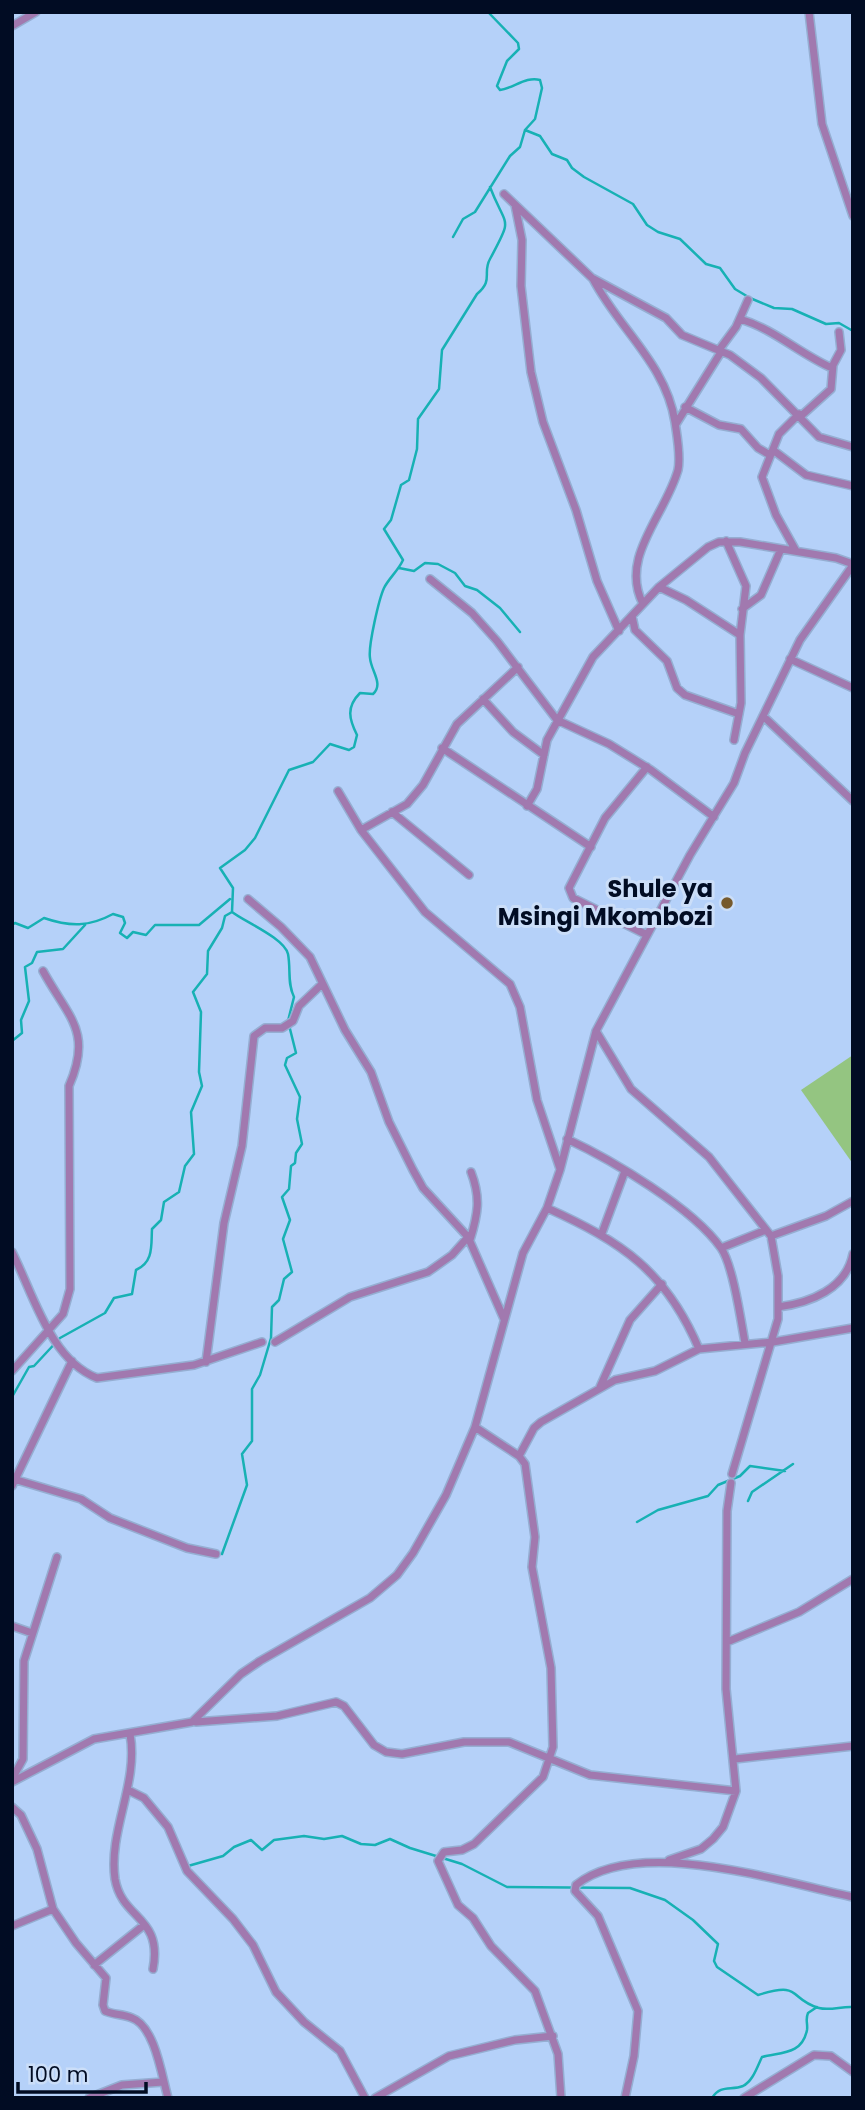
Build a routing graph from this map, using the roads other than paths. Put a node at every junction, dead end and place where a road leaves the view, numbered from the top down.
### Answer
1 (36, 12) edge
2 (809, 12) edge
3 (12, 26) edge
4 (504, 194) dead end
5 (514, 205) junction
6 (853, 216) edge
7 (592, 278) junction
8 (748, 300) dead end
9 (740, 318) junction
10 (839, 332) dead end
11 (720, 351) junction
12 (832, 368) junction
13 (685, 407) junction
14 (800, 415) junction
15 (676, 425) junction
16 (853, 447) edge
17 (771, 453) junction
18 (853, 486) edge
19 (726, 541) junction
20 (781, 549) junction
21 (796, 551) junction
22 (853, 565) edge
23 (430, 579) dead end
24 (659, 587) junction
25 (643, 604) junction
26 (742, 609) junction
27 (632, 616) junction
28 (619, 631) junction
29 (740, 635) junction
30 (790, 659) junction
31 (518, 667) junction
32 (853, 688) edge
33 (483, 699) junction
34 (739, 714) junction
35 (763, 716) junction
36 (557, 720) junction
37 (734, 740) dead end
38 (442, 748) junction
39 (544, 755) junction
40 (647, 767) junction
41 (338, 790) dead end
42 (853, 801) edge
43 (527, 806) junction
44 (392, 813) junction
45 (714, 817) junction
46 (361, 830) junction
47 (591, 846) junction
48 (470, 875) dead end
49 (248, 899) dead end
50 (647, 935) junction
51 (43, 971) dead end
52 (322, 984) junction
53 (596, 1031) junction
54 (567, 1139) junction
55 (560, 1170) junction
56 (625, 1171) junction
57 (471, 1172) dead end
58 (853, 1201) edge
59 (547, 1208) junction
60 (602, 1233) junction
61 (769, 1233) junction
62 (469, 1238) junction
63 (721, 1248) junction
64 (12, 1252) edge
65 (853, 1254) edge
66 (662, 1284) junction
67 (778, 1307) junction
68 (504, 1319) junction
69 (50, 1328) junction
70 (853, 1328) edge
71 (262, 1342) dead end
72 (275, 1342) dead end
73 (773, 1342) junction
74 (745, 1343) junction
75 (699, 1349) junction
76 (72, 1361) junction
77 (206, 1362) junction
78 (12, 1371) edge
79 (600, 1387) junction
80 (475, 1427) junction
81 (519, 1456) junction
82 (732, 1474) dead end
83 (15, 1483) edge
84 (731, 1483) dead end
85 (216, 1554) dead end
86 (57, 1557) dead end
87 (853, 1579) edge
88 (12, 1626) edge
89 (32, 1633) junction
90 (727, 1642) junction
91 (192, 1722) junction
92 (130, 1734) junction
93 (853, 1746) edge
94 (551, 1759) junction
95 (735, 1759) junction
96 (12, 1780) edge
97 (128, 1790) junction
98 (736, 1791) junction
99 (12, 1807) edge
100 (701, 1849) junction
101 (666, 1861) junction
102 (701, 1866) junction
103 (853, 1897) edge
104 (52, 1909) junction
105 (144, 1925) junction
106 (12, 1926) edge
107 (94, 1965) junction
108 (153, 1969) dead end
109 (553, 2036) junction
110 (853, 2072) edge
111 (163, 2082) junction
112 (89, 2098) edge
113 (168, 2098) edge
114 (365, 2098) edge
115 (375, 2098) edge
116 (561, 2098) edge
117 (625, 2098) edge
118 (744, 2098) edge

1 - 3 street
2 - 6 street
4 - 5 street
5 - 7 street
5 - 28 street
7 - 11 street
7 - 15 street
8 - 9 street
9 - 11 street
9 - 12 street
10 - 12 street
11 - 13 street
11 - 14 street
12 - 14 street
13 - 15 street
13 - 17 street
14 - 16 street
14 - 17 street
15 - 25 street
17 - 18 street
17 - 21 street
19 - 20 street
19 - 24 street
19 - 26 street
20 - 21 street
20 - 26 street
21 - 22 street
22 - 30 street
23 - 31 street
24 - 25 street
24 - 29 street
25 - 27 street
26 - 29 street
27 - 28 street
27 - 34 street
28 - 36 street
29 - 34 street
30 - 32 street
30 - 35 street
31 - 33 street
31 - 36 street
33 - 38 street
33 - 39 street
34 - 37 street
35 - 42 street
35 - 45 street
36 - 39 street
36 - 40 street
38 - 43 street
38 - 44 street
39 - 43 street
40 - 45 street
40 - 47 street
41 - 46 street
43 - 47 street
44 - 46 street
44 - 48 street
45 - 50 street
46 - 55 street
47 - 50 street
49 - 52 street
50 - 53 street
51 - 69 street
52 - 62 street
52 - 77 street
53 - 54 street
53 - 61 street
54 - 55 street
54 - 56 street
55 - 59 street
56 - 60 street
56 - 63 street
57 - 62 street
58 - 61 street
59 - 60 street
59 - 68 street
60 - 66 street
61 - 63 street
61 - 67 street
62 - 68 street
62 - 72 street
63 - 74 street
64 - 69 street
65 - 67 street
66 - 75 street
66 - 79 street
67 - 73 street
68 - 80 street
69 - 76 street
69 - 78 street
70 - 73 street
71 - 77 street
73 - 74 street
73 - 82 street
74 - 75 street
75 - 79 street
76 - 77 street
76 - 83 street
79 - 81 street
80 - 81 street
80 - 91 street
81 - 94 street
83 - 85 street
84 - 90 street
86 - 89 street
87 - 90 street
88 - 89 street
89 - 96 street
90 - 95 street
91 - 92 street
91 - 94 street
92 - 96 street
92 - 97 street
93 - 95 street
94 - 98 street
94 - 109 street
95 - 98 street
97 - 105 street
97 - 114 street
98 - 100 street
99 - 104 street
100 - 101 street
100 - 102 street
101 - 102 street
101 - 117 street
102 - 103 street
104 - 106 street
104 - 107 street
105 - 107 street
105 - 108 street
107 - 111 street
109 - 115 street
109 - 116 street
110 - 118 street
111 - 112 street
111 - 113 street

